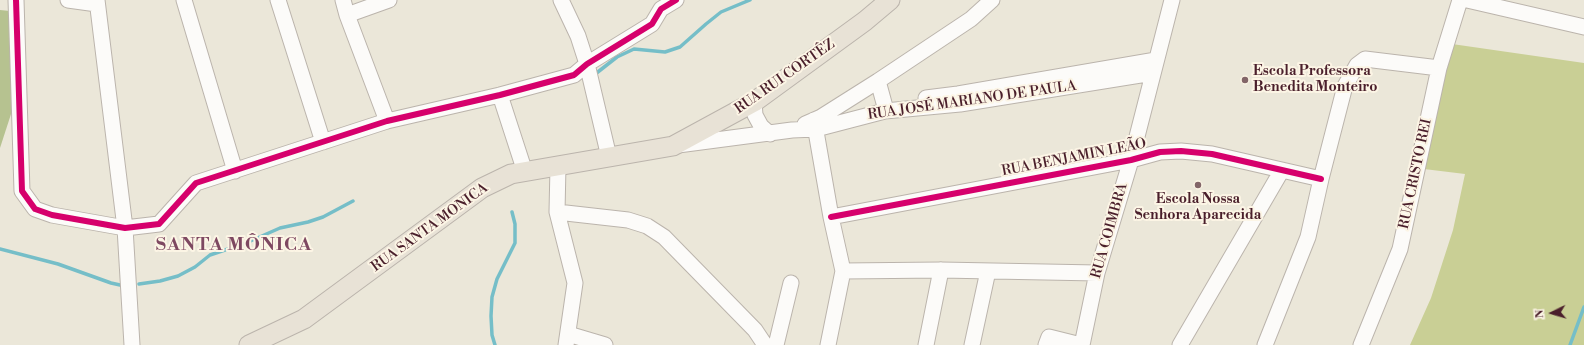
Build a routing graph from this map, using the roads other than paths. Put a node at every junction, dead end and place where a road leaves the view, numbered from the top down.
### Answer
1 (16, 0) edge
2 (68, 0) edge
3 (184, 0) edge
4 (278, 0) edge
5 (343, 0) edge
6 (389, 0) edge
7 (561, 0) edge
8 (676, 0) edge
9 (890, 0) edge
10 (992, 0) edge
11 (1172, 0) edge
12 (1460, 0) edge
13 (1467, 0) edge
14 (97, 2) edge
15 (659, 4) edge
16 (347, 16) junction
17 (1584, 27) edge
18 (587, 64) junction
19 (1155, 67) junction
20 (1439, 68) junction
21 (878, 81) junction
22 (500, 95) junction
23 (754, 102) junction
24 (884, 107) junction
25 (387, 121) junction
26 (817, 122) junction
27 (770, 134) junction
28 (323, 142) junction
29 (673, 146) junction
30 (609, 157) junction
31 (1131, 160) junction
32 (558, 166) junction
33 (1282, 170) junction
34 (235, 171) junction
35 (525, 172) junction
36 (1321, 179) junction
37 (557, 212) junction
38 (831, 217) junction
39 (125, 228) junction
40 (941, 270) junction
41 (843, 271) junction
42 (988, 271) junction
43 (1097, 273) junction
44 (791, 283) dead end
45 (567, 340) edge
46 (132, 345) edge
47 (249, 345) edge
48 (605, 345) edge
49 (766, 345) edge
50 (776, 345) edge
51 (828, 345) edge
52 (926, 345) edge
53 (972, 345) edge
54 (1046, 345) edge
55 (1081, 345) edge
56 (1180, 345) edge
57 (1265, 345) edge
58 (1361, 345) edge

1 - 39 street
2 - 14 street
3 - 34 street
4 - 28 street
5 - 16 street
6 - 16 street
7 - 18 street
8 - 15 street
9 - 23 main road, RUA RUI CORTÊZ
10 - 21 street
11 - 19 street, RUA COIMBRA
12 - 20 street, RUA CRISTO REI
13 - 17 street
14 - 39 street
15 - 18 street
16 - 25 street
18 - 22 street
18 - 30 street
19 - 24 street, RUA JOSÉ MARIANO DE PAULA
19 - 31 street, RUA COIMBRA
20 - 36 street
20 - 58 street, RUA CRISTO REI
21 - 24 street
21 - 26 street
22 - 25 street
22 - 35 street
23 - 27 street
23 - 29 main road, RUA RUI CORTÊZ
24 - 26 street, RUA JOSÉ MARIANO DE PAULA
25 - 28 street
26 - 27 street, RUA SANTA MONICA
26 - 38 street
27 - 29 street, RUA SANTA MONICA
28 - 34 street
29 - 30 main road, RUA SANTA MONICA
30 - 32 main road, RUA SANTA MONICA
31 - 33 street, RUA BENJAMIN LEÃO
31 - 38 street, RUA BENJAMIN LEÃO
31 - 43 street, RUA COIMBRA
32 - 35 main road, RUA SANTA MONICA
32 - 37 street
33 - 36 street, RUA BENJAMIN LEÃO
33 - 56 street
34 - 39 street
35 - 47 main road, RUA SANTA MONICA
36 - 57 street
37 - 45 street
37 - 49 street
38 - 41 street
39 - 46 street
40 - 41 street
40 - 42 street
40 - 52 street
41 - 51 street
42 - 43 street
42 - 53 street
43 - 55 street, RUA COIMBRA
44 - 50 street
45 - 48 street
54 - 55 street

